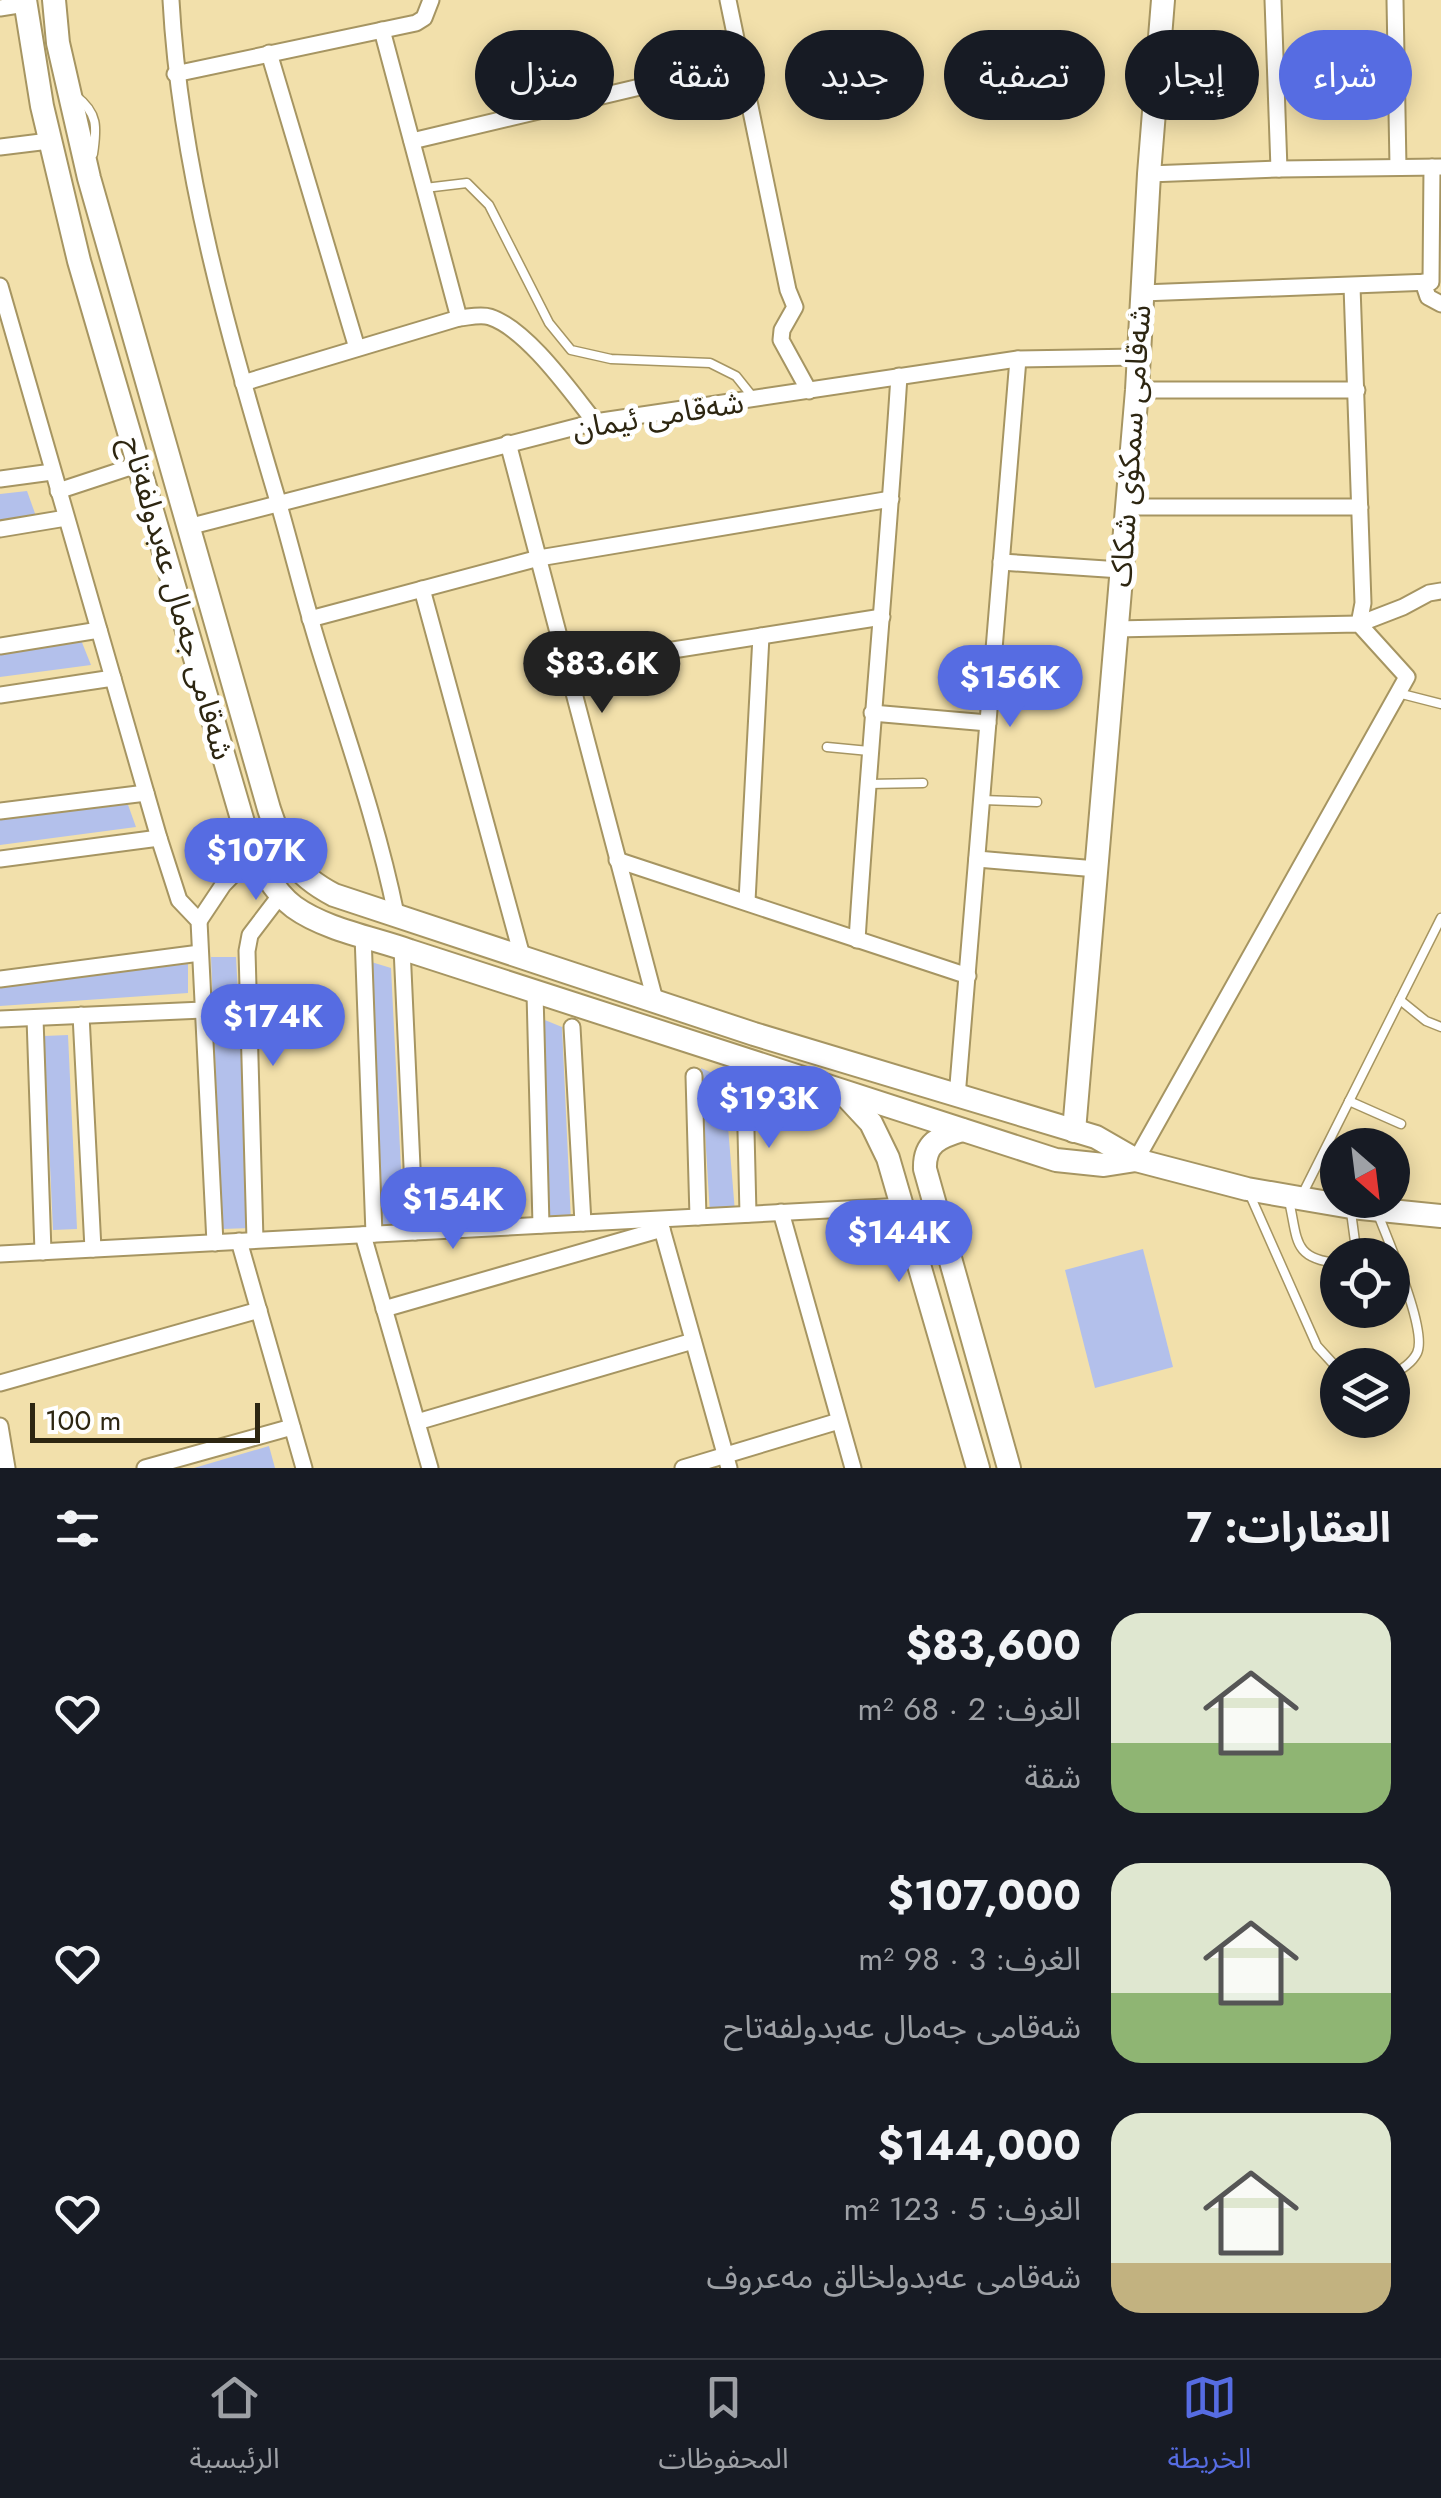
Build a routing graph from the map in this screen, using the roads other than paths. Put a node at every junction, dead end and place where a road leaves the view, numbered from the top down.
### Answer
1 (54, 0) edge
2 (171, 0) edge
3 (431, 0) edge
4 (728, 0) edge
5 (1163, 0) edge
6 (1274, 0) edge
7 (1395, 0) edge
8 (25, 2) edge
9 (0, 8) edge
10 (382, 30) junction
11 (734, 30) edge
12 (269, 53) junction
13 (175, 74) junction
14 (634, 88) edge
15 (753, 120) edge
16 (50, 140) junction
17 (412, 141) junction
18 (0, 146) edge
19 (1398, 167) junction
20 (1279, 168) junction
21 (1436, 168) edge
22 (1148, 174) junction
23 (425, 188) junction
24 (1423, 282) junction
25 (0, 286) edge
26 (1352, 286) junction
27 (1142, 293) junction
28 (1441, 304) edge
29 (4, 311) edge
30 (460, 318) junction
31 (358, 348) junction
32 (20, 356) junction
33 (1138, 357) junction
34 (0, 359) edge
35 (1018, 359) junction
36 (900, 376) junction
37 (242, 383) junction
38 (1137, 390) junction
39 (1357, 390) junction
40 (809, 391) junction
41 (754, 400) junction
42 (596, 422) junction
43 (508, 442) junction
44 (140, 464) junction
45 (52, 472) junction
46 (0, 479) edge
47 (58, 492) junction
48 (892, 498) junction
49 (278, 504) junction
50 (1127, 507) junction
51 (1360, 507) junction
52 (66, 518) junction
53 (188, 526) junction
54 (0, 529) edge
55 (539, 558) junction
56 (1001, 562) junction
57 (1121, 570) junction
58 (422, 589) junction
59 (1441, 591) edge
60 (882, 617) junction
61 (310, 619) junction
62 (1359, 624) junction
63 (1116, 629) junction
64 (98, 630) junction
65 (761, 636) junction
66 (0, 646) edge
67 (566, 667) junction
68 (112, 678) junction
69 (1398, 693) junction
70 (0, 695) edge
71 (1441, 704) edge
72 (872, 713) junction
73 (988, 722) junction
74 (827, 747) dead end
75 (869, 751) junction
76 (923, 783) dead end
77 (867, 784) junction
78 (146, 793) junction
79 (982, 800) junction
80 (1038, 802) dead end
81 (0, 811) edge
82 (159, 838) junction
83 (254, 852) junction
84 (0, 859) edge
85 (617, 860) junction
86 (977, 860) junction
87 (1096, 869) junction
88 (282, 892) junction
89 (747, 901) junction
90 (396, 914) junction
91 (1441, 918) edge
92 (200, 921) junction
93 (363, 935) junction
94 (857, 940) junction
95 (402, 948) junction
96 (200, 953) junction
97 (522, 956) junction
98 (968, 976) junction
99 (0, 979) edge
100 (535, 992) junction
101 (655, 1000) junction
102 (1400, 1000) junction
103 (203, 1010) junction
104 (82, 1015) junction
105 (35, 1018) junction
106 (0, 1019) edge
107 (572, 1026) dead end
108 (1441, 1028) edge
109 (754, 1034) junction
110 (746, 1060) junction
111 (694, 1076) dead end
112 (832, 1087) junction
113 (745, 1090) dead end
114 (958, 1098) junction
115 (1350, 1100) junction
116 (1400, 1124) dead end
117 (962, 1130) junction
118 (1074, 1131) junction
119 (1136, 1160) junction
120 (1248, 1189) junction
121 (1294, 1198) junction
122 (1320, 1202) edge
123 (904, 1206) junction
124 (780, 1212) junction
125 (1410, 1213) edge
126 (748, 1214) junction
127 (1441, 1216) edge
128 (698, 1217) junction
129 (1380, 1218) edge
130 (583, 1223) junction
131 (660, 1224) junction
132 (541, 1225) junction
133 (415, 1232) junction
134 (368, 1234) junction
135 (247, 1241) junction
136 (215, 1242) junction
137 (92, 1249) junction
138 (43, 1252) junction
139 (0, 1254) edge
140 (1320, 1261) edge
141 (384, 1309) junction
142 (259, 1310) junction
143 (693, 1341) junction
144 (1320, 1349) edge
145 (1410, 1362) edge
146 (0, 1383) edge
147 (417, 1422) junction
148 (839, 1422) junction
149 (0, 1426) edge
150 (292, 1427) junction
151 (728, 1462) edge
152 (164, 1465) edge
153 (7, 1468) edge
154 (144, 1468) edge
155 (304, 1468) edge
156 (430, 1468) edge
157 (683, 1468) edge
158 (852, 1468) edge
159 (978, 1468) edge
160 (1009, 1468) edge

1 - 53 main road, شەقامی جەمال عەبدولفەتاح
2 - 13 street
3 - 10 street
4 - 11 street
5 - 22 main road, شەقامی سمکۆی شکاک
6 - 20 street
7 - 19 street
8 - 9 street
8 - 16 main road, شەقامی جەمال عەبدولفەتاح
10 - 12 street
10 - 17 street
12 - 13 street
12 - 31 street
13 - 37 street
14 - 17 street
15 - 40 street
16 - 18 street
16 - 44 main road, شەقامی جەمال عەبدولفەتاح
17 - 23 street
19 - 20 street
19 - 21 street
20 - 22 street
21 - 24 street
22 - 27 main road, شەقامی سمکۆی شکاک
23 - 30 street
23 - 41 lane
24 - 26 street
24 - 28 street
25 - 29 street
26 - 27 street
26 - 39 street
27 - 33 main road, شەقامی سمکۆی شکاک
29 - 32 street
30 - 31 street
30 - 42 street
31 - 37 street
32 - 34 street
32 - 45 street
33 - 35 street, شەقامی ئیمان
33 - 38 main road, شەقامی سمکۆی شکاک
35 - 36 street, شەقامی ئیمان
35 - 56 street
36 - 40 street, شەقامی ئیمان
36 - 48 street
37 - 49 street
38 - 39 street
38 - 50 main road, شەقامی سمکۆی شکاک
39 - 51 street
40 - 41 street, شەقامی ئیمان
41 - 42 street, شەقامی ئیمان
42 - 43 street, شەقامی ئیمان
43 - 49 street, شەقامی ئیمان
43 - 55 street
44 - 47 street
44 - 83 main road, شەقامی جەمال عەبدولفەتاح
45 - 46 street
45 - 47 street
47 - 52 street
48 - 55 street
48 - 60 street
49 - 53 street, شەقامی ئیمان
49 - 61 street
50 - 51 street
50 - 57 main road, شەقامی سمکۆی شکاک
51 - 62 street
52 - 54 street
52 - 64 street
53 - 90 main road, شەقامی جەمال عەبدولفەتاح
55 - 58 street
55 - 67 street
56 - 57 street
56 - 73 street
57 - 63 main road, شەقامی سمکۆی شکاک
58 - 61 street
58 - 97 street
59 - 62 street
60 - 65 street
60 - 72 street
61 - 90 street
62 - 63 street
62 - 69 street
63 - 87 main road, شەقامی سمکۆی شکاک
64 - 66 street
64 - 68 street
65 - 67 street
65 - 89 street
67 - 85 street
68 - 70 street
68 - 78 street
69 - 71 lane
69 - 119 street
72 - 73 street
72 - 75 street
73 - 79 street
74 - 75 lane
75 - 77 street
76 - 77 lane
77 - 94 street
78 - 81 street
78 - 82 street
79 - 80 lane
79 - 86 street
82 - 84 street
82 - 92 street
83 - 88 main road, شەقامی جەمال عەبدولفەتاح
83 - 92 street
85 - 89 street
85 - 101 street
86 - 87 street
86 - 98 street
87 - 118 main road, شەقامی سمکۆی شکاک
88 - 93 main road, شەقامی جەمال عەبدولفەتاح
88 - 135 street
89 - 94 street
90 - 97 main road, شەقامی جەمال عەبدولفەتاح
91 - 102 lane
92 - 96 street
93 - 95 main road, شەقامی جەمال عەبدولفەتاح
93 - 134 street
94 - 98 street
95 - 100 main road, شەقامی جەمال عەبدولفەتاح
95 - 133 street
96 - 99 street
96 - 103 street
97 - 101 main road, شەقامی جەمال عەبدولفەتاح
98 - 114 street
100 - 110 main road, شەقامی جەمال عەبدولفەتاح
100 - 132 street
101 - 109 main road, شەقامی جەمال عەبدولفەتاح
102 - 108 lane
102 - 115 lane
103 - 104 street
103 - 136 street
104 - 105 street
104 - 137 street
105 - 106 street
105 - 138 street
107 - 130 street
109 - 110 main road
109 - 114 main road, شەقامی جەمال عەبدولفەتاح
110 - 112 main road, شەقامی جەمال عەبدولفەتاح
111 - 128 street
112 - 117 main road, شەقامی جەمال عەبدولفەتاح
112 - 123 main road
113 - 126 street
114 - 118 main road, شەقامی جەمال عەبدولفەتاح
115 - 116 lane
115 - 121 lane
117 - 119 main road, شەقامی جەمال عەبدولفەتاح
117 - 160 main road
118 - 119 main road, شەقامی جەمال عەبدولفەتاح
119 - 120 main road, شەقامی جەمال عەبدولفەتاح
120 - 121 main road, شەقامی جەمال عەبدولفەتاح
120 - 144 lane
121 - 122 main road, شەقامی جەمال عەبدولفەتاح
121 - 140 lane
123 - 124 street
123 - 159 main road
124 - 126 street
124 - 148 street
125 - 127 main road, شەقامی جەمال عەبدولفەتاح
126 - 128 street
128 - 131 street
129 - 145 lane
130 - 131 street
130 - 132 street
131 - 141 street
131 - 143 street
132 - 133 street
133 - 134 street
134 - 135 street
134 - 141 street
135 - 136 street
135 - 142 street
136 - 137 street
137 - 138 street
138 - 139 street
141 - 147 street
142 - 146 street
142 - 150 street
143 - 147 street
143 - 151 street
147 - 156 street
148 - 151 street
148 - 158 street
149 - 153 street
150 - 152 street
150 - 155 street
151 - 157 street
152 - 154 street

